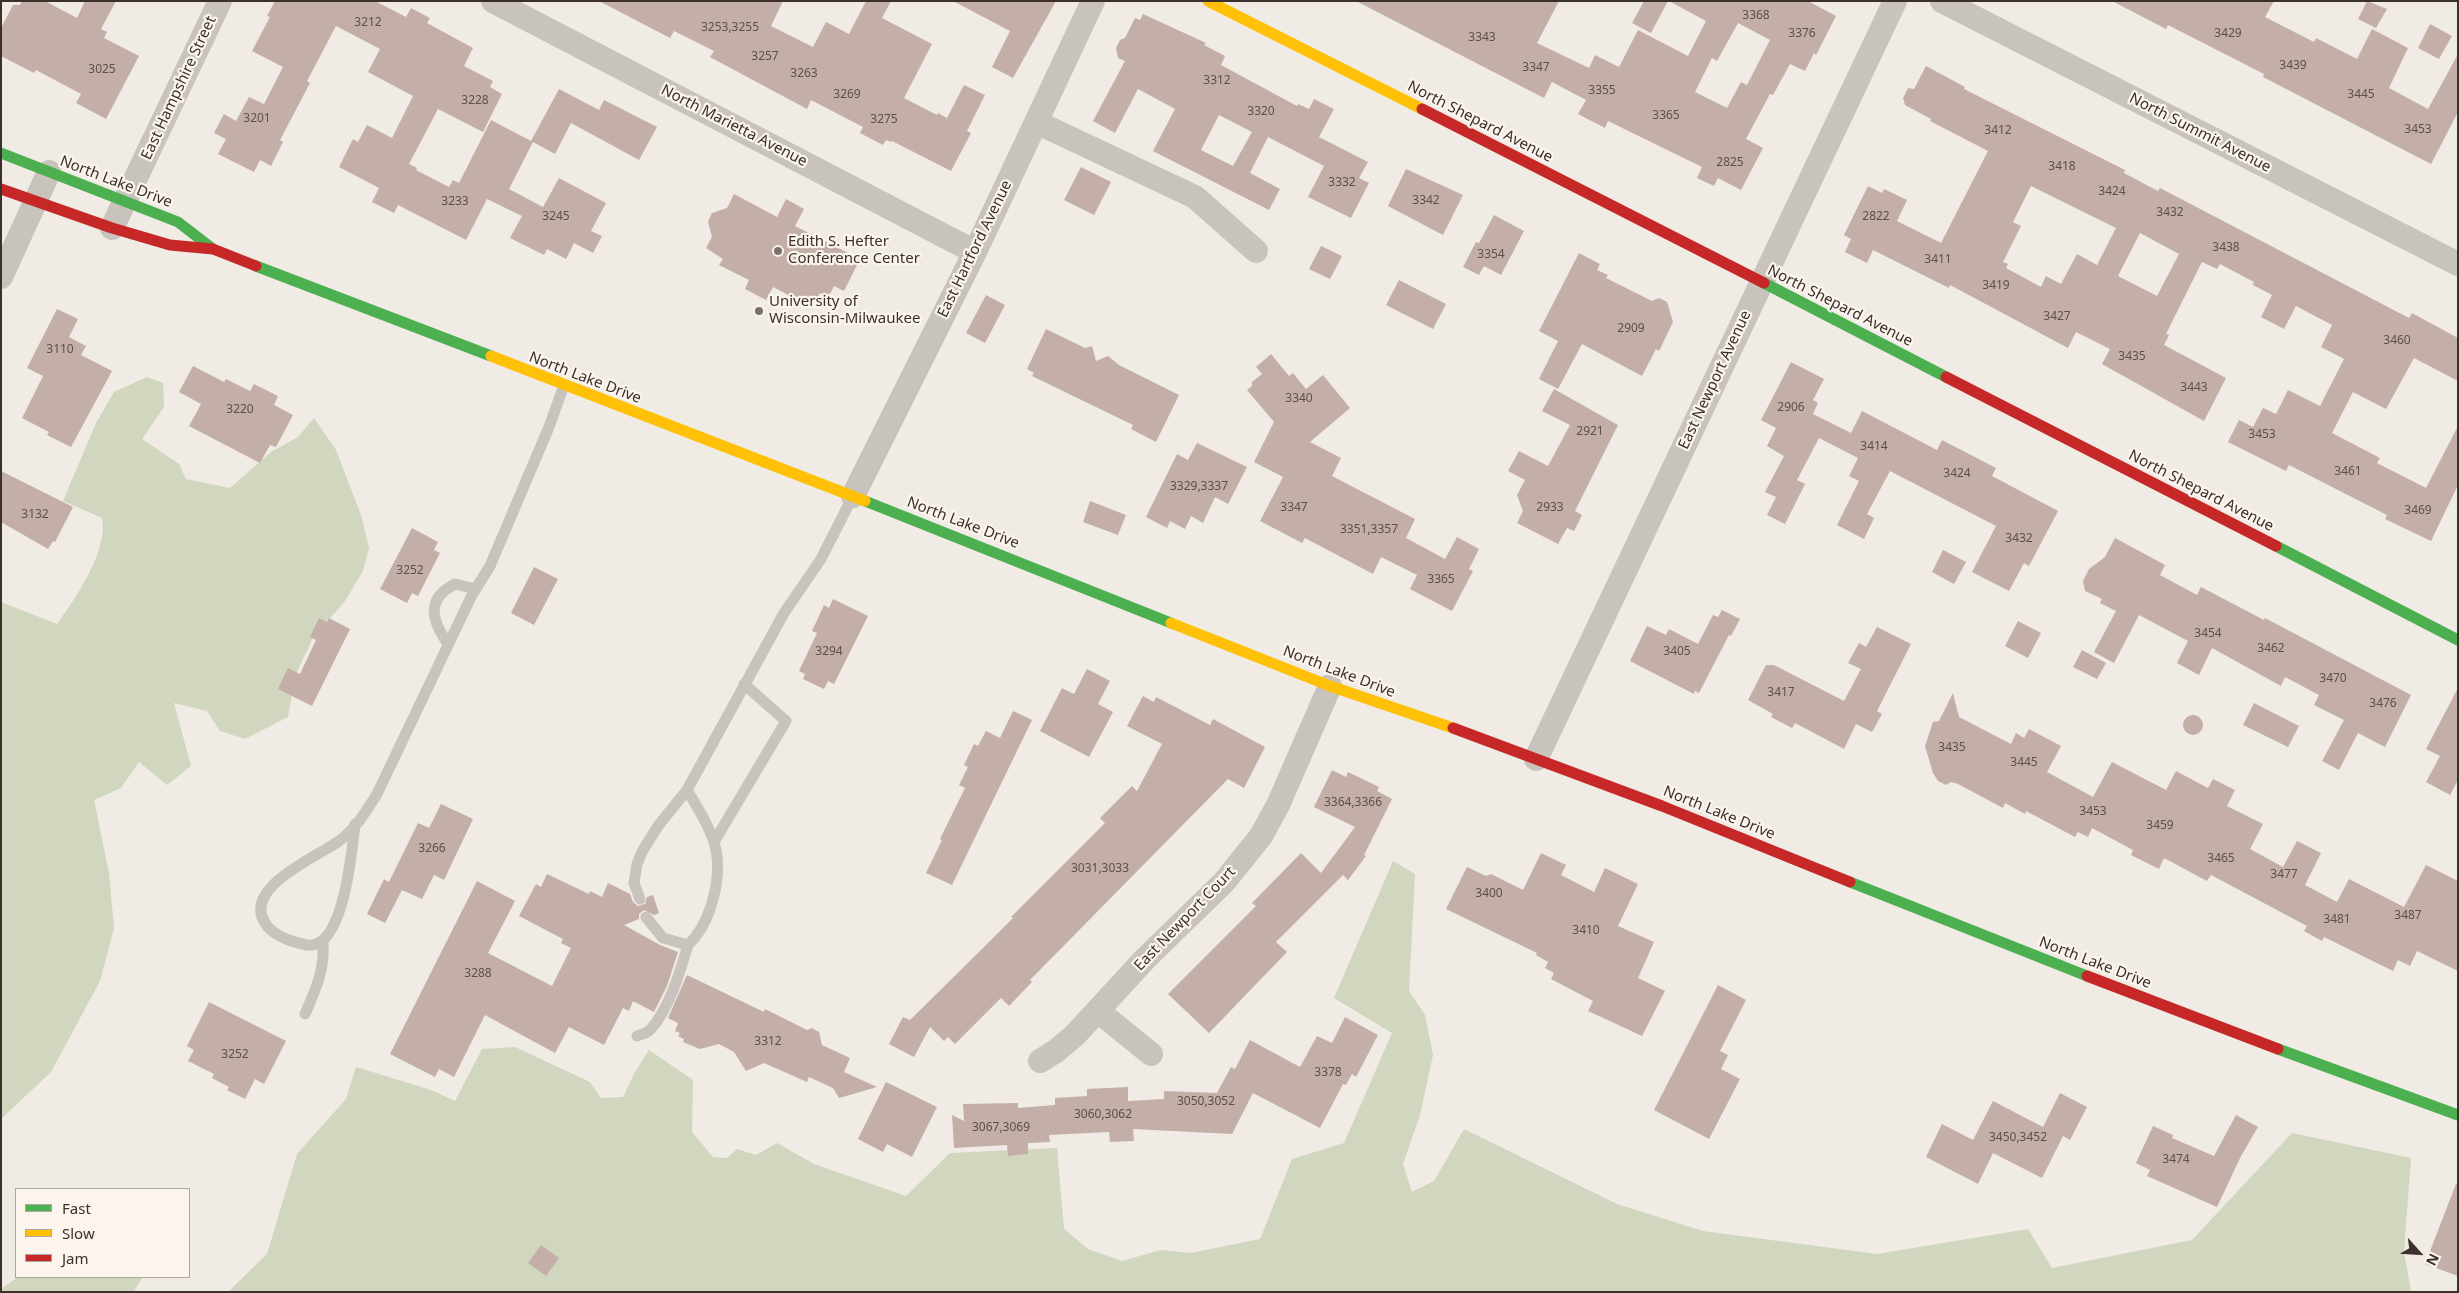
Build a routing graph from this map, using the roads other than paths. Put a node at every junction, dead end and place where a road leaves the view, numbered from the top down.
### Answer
1 (220, 1) edge
2 (493, 1) edge
3 (1093, 1) edge
4 (1208, 1) edge
5 (1895, 1) edge
6 (1942, 1) edge
7 (1036, 122) junction
8 (1, 154) edge
9 (49, 172) junction
10 (1, 189) edge
11 (126, 200) junction
12 (37, 201) junction
13 (112, 228) junction
14 (213, 249) junction
15 (1256, 251) dead end
16 (975, 252) junction
17 (2458, 264) edge
18 (1, 277) edge
19 (1762, 282) junction
20 (564, 385) junction
21 (853, 496) junction
22 (476, 589) junction
23 (2458, 640) edge
24 (448, 644) junction
25 (744, 684) junction
26 (1330, 686) junction
27 (1536, 759) junction
28 (687, 790) junction
29 (355, 824) junction
30 (714, 842) junction
31 (640, 899) dead end
32 (646, 917) dead end
33 (323, 942) junction
34 (688, 945) junction
35 (1098, 1011) junction
36 (305, 1014) dead end
37 (637, 1036) dead end
38 (1151, 1054) dead end
39 (1040, 1061) dead end
40 (2458, 1115) edge

1 - 11 street, East Hampshire Street
2 - 16 street, North Marietta Avenue
3 - 7 street, East Hartford Avenue
4 - 19 main road, North Shepard Avenue
5 - 19 street, East Newport Avenue
6 - 17 street, North Summit Avenue
7 - 15 street
7 - 16 street, East Hartford Avenue
8 - 9 main road, North Lake Drive
9 - 11 main road, North Lake Drive
9 - 12 street
10 - 12 main road, North Lake Drive
11 - 13 street, East Hampshire Street
11 - 14 main road, North Lake Drive
12 - 13 main road, North Lake Drive
12 - 18 street
13 - 14 main road, North Lake Drive
14 - 20 main road, North Lake Drive
16 - 21 street, East Hartford Avenue
19 - 23 main road, North Shepard Avenue
19 - 27 street, East Newport Avenue
20 - 21 main road, North Lake Drive
20 - 22 lane
21 - 25 lane
21 - 26 main road, North Lake Drive
22 - 24 lane
22 - 24 lane
24 - 29 lane
25 - 28 lane
25 - 30 lane
26 - 27 main road, North Lake Drive
26 - 35 street, East Newport Court
27 - 40 main road, North Lake Drive
28 - 30 lane
28 - 31 lane
29 - 33 lane
29 - 33 lane
30 - 34 lane
32 - 34 lane
33 - 36 lane
34 - 37 lane
35 - 38 street
35 - 39 street, East Newport Court

